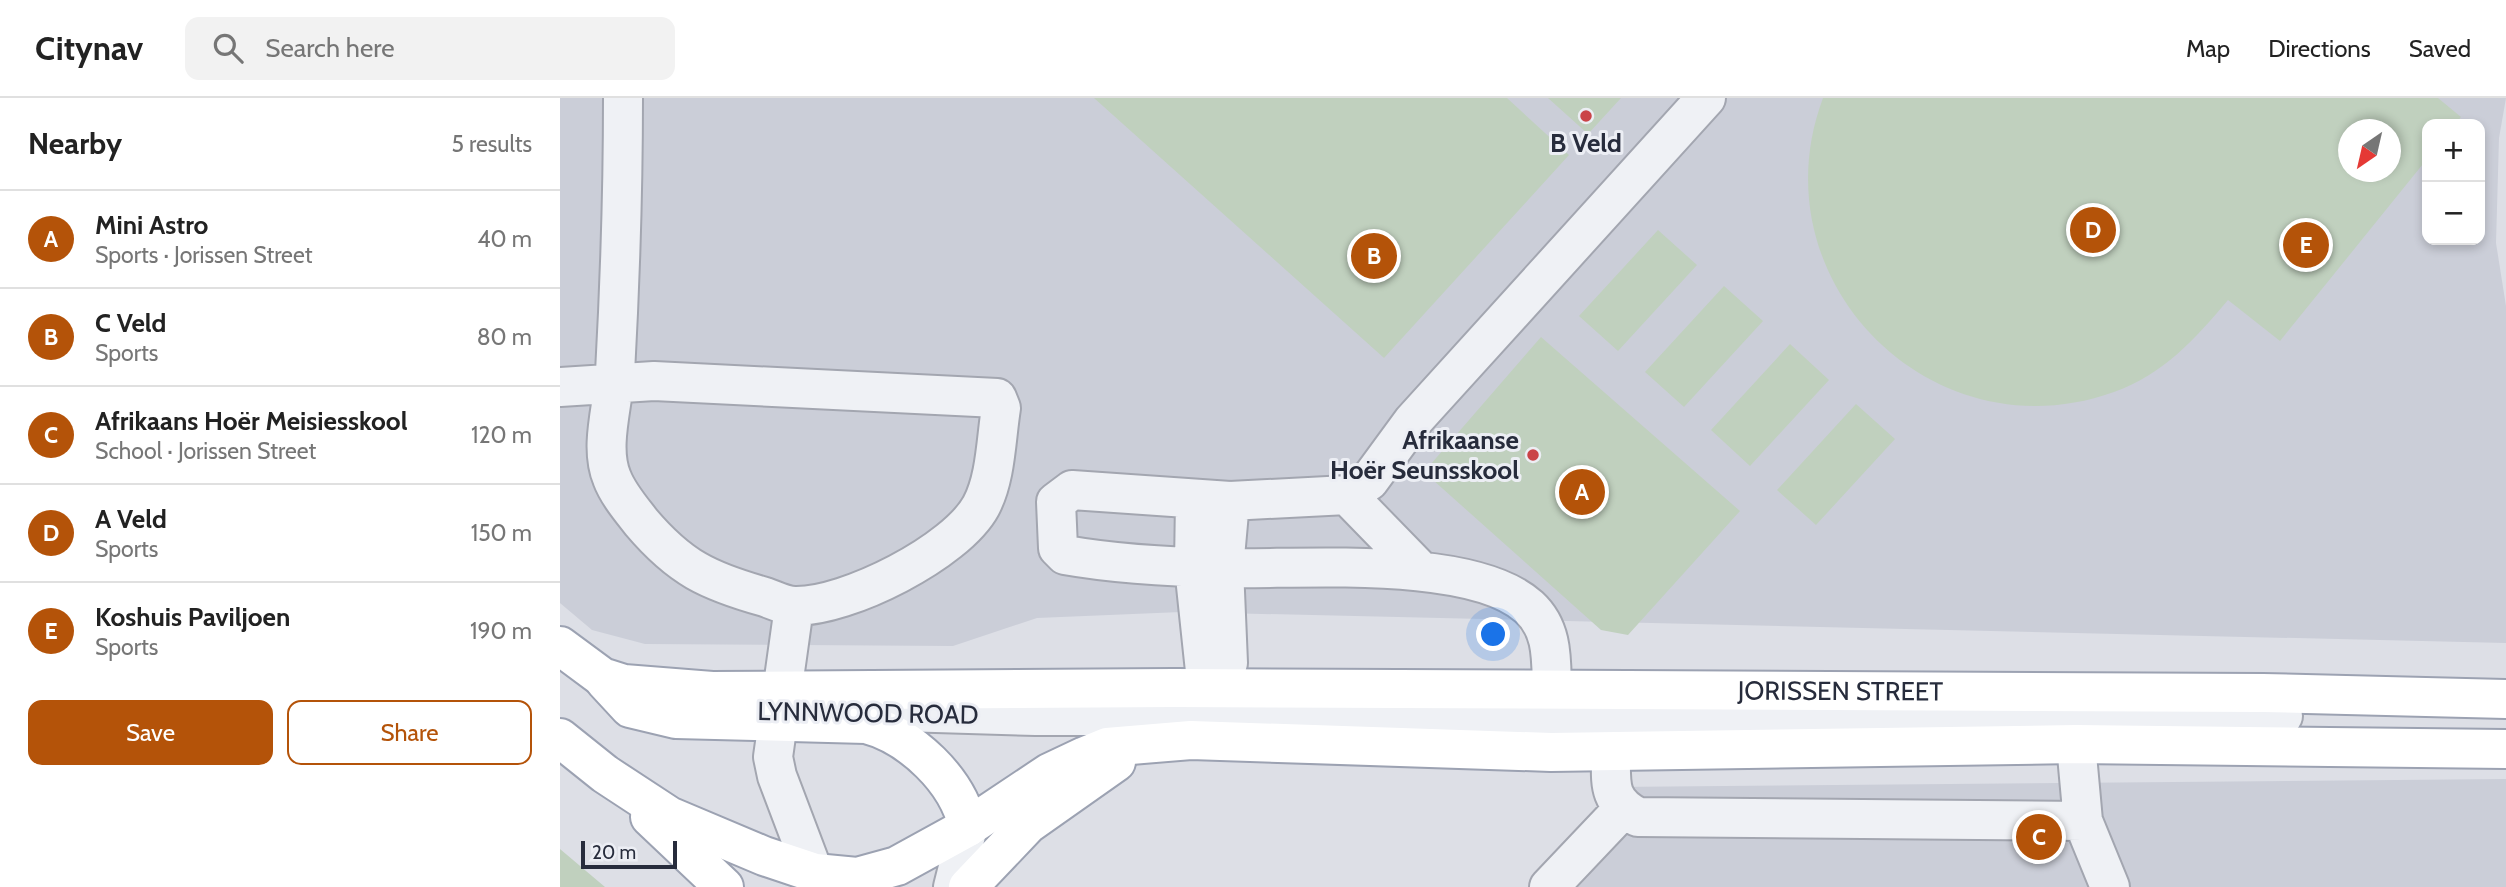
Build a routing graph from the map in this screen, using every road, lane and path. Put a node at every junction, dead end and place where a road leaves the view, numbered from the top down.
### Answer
1 (623, 98) edge
2 (1706, 98) edge
3 (614, 386) junction
4 (560, 387) edge
5 (1347, 495) junction
6 (1212, 500) junction
7 (1209, 568) junction
8 (1420, 570) junction
9 (794, 607) junction
10 (565, 650) edge
11 (2506, 699) edge
12 (2273, 704) junction
13 (779, 708) junction
14 (1194, 709) junction
15 (2506, 716) edge
16 (1551, 724) junction
17 (2506, 731) edge
18 (560, 738) edge
19 (2076, 744) junction
20 (1141, 745) junction
21 (2506, 749) edge
22 (1611, 752) junction
23 (606, 774) junction
24 (1623, 809) junction
25 (967, 820) junction
26 (2083, 821) junction
27 (815, 875) edge
28 (724, 887) edge
29 (953, 887) edge
30 (968, 887) edge
31 (1549, 887) edge
32 (2110, 887) edge

1 - 3 street
2 - 5 street
3 - 4 street
3 - 9 street
3 - 9 street
5 - 6 street
5 - 8 street
6 - 7 street
6 - 7 street
7 - 8 street
7 - 14 street
8 - 16 street
9 - 13 street
10 - 13 main road, LYNNWOOD ROAD
11 - 12 main road, JORISSEN STREET
12 - 15 main road
12 - 16 main road, JORISSEN STREET
13 - 14 main road, LYNNWOOD ROAD
13 - 25 main road
13 - 27 street
14 - 16 main road, JORISSEN STREET
14 - 16 main road, JORISSEN STREET
14 - 20 main road
14 - 25 street
16 - 17 street, JORISSEN STREET
16 - 22 main road, JORISSEN STREET
18 - 23 main road
19 - 21 main road, JORISSEN STREET
19 - 22 main road, JORISSEN STREET
19 - 26 street
20 - 25 main road
20 - 30 main road
22 - 24 street
23 - 27 main road
23 - 28 main road
24 - 26 street
24 - 31 street
25 - 27 main road
25 - 29 street
26 - 32 street

